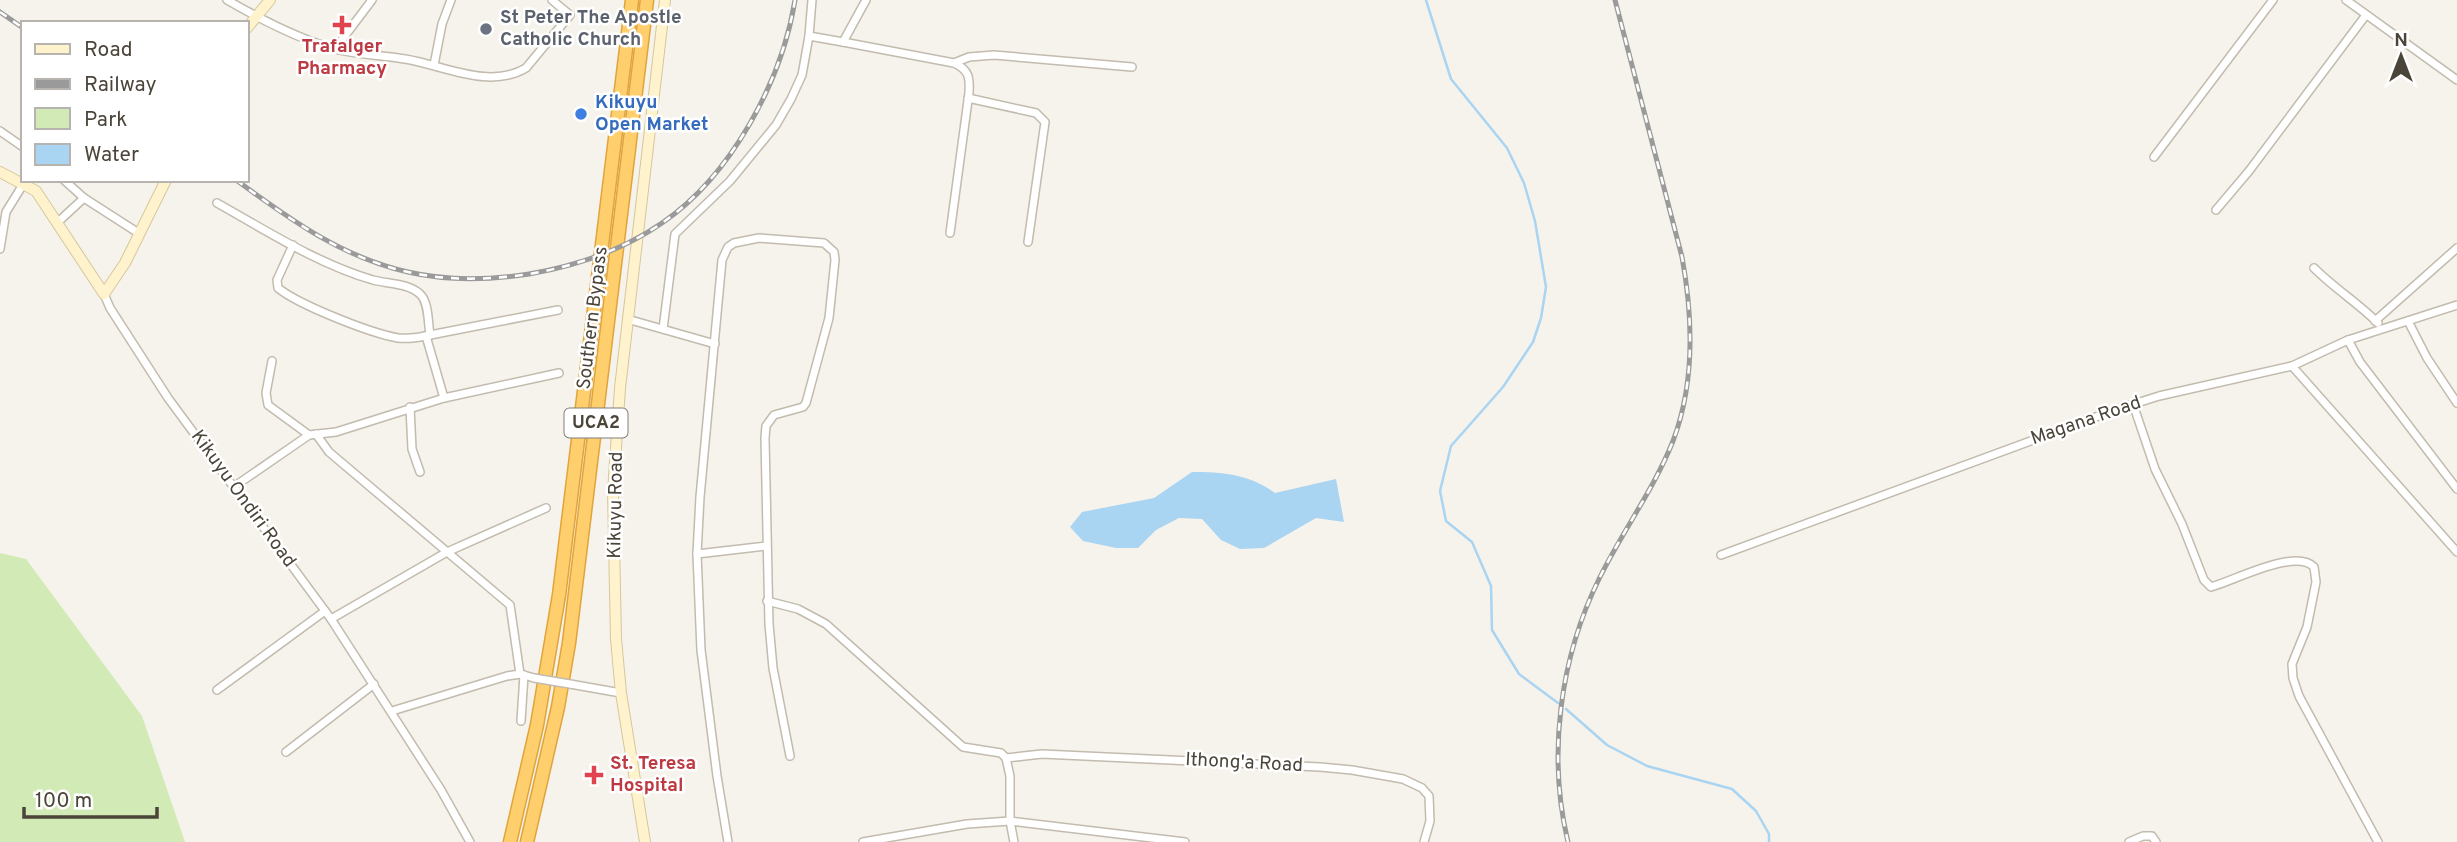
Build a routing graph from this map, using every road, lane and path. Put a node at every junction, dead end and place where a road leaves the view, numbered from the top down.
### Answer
1 (227, 0) edge
2 (270, 0) edge
3 (372, 0) edge
4 (451, 0) edge
5 (552, 0) edge
6 (632, 0) edge
7 (647, 0) edge
8 (665, 0) edge
9 (811, 0) edge
10 (866, 0) edge
11 (2273, 0) edge
12 (2352, 2) edge
13 (2366, 15) junction
14 (255, 16) junction
15 (248, 26) edge
16 (810, 36) junction
17 (843, 42) junction
18 (335, 49) junction
19 (954, 63) junction
20 (434, 65) junction
21 (1132, 67) dead end
22 (2457, 80) edge
23 (968, 98) junction
24 (0, 131) edge
25 (21, 146) edge
26 (2154, 156) dead end
27 (0, 172) edge
28 (66, 182) edge
29 (165, 182) edge
30 (24, 184) junction
31 (84, 198) junction
32 (217, 202) dead end
33 (2216, 210) dead end
34 (58, 222) junction
35 (950, 233) dead end
36 (140, 234) junction
37 (1028, 242) dead end
38 (293, 245) junction
39 (2457, 248) edge
40 (0, 249) edge
41 (2314, 268) dead end
42 (104, 294) junction
43 (2457, 305) edge
44 (558, 310) dead end
45 (627, 319) junction
46 (2375, 321) junction
47 (2408, 321) junction
48 (663, 329) junction
49 (2384, 329) junction
50 (428, 336) junction
51 (2348, 340) junction
52 (715, 344) junction
53 (272, 361) dead end
54 (2292, 366) junction
55 (559, 373) dead end
56 (444, 398) junction
57 (2457, 403) edge
58 (2133, 404) junction
59 (410, 407) junction
60 (312, 435) junction
61 (421, 472) dead end
62 (235, 486) junction
63 (2457, 489) edge
64 (546, 508) dead end
65 (766, 545) junction
66 (447, 552) junction
67 (2457, 552) edge
68 (696, 554) junction
69 (1721, 555) dead end
70 (767, 601) junction
71 (325, 611) junction
72 (331, 619) junction
73 (522, 675) junction
74 (374, 684) junction
75 (217, 690) dead end
76 (621, 693) junction
77 (392, 711) junction
78 (521, 721) dead end
79 (286, 752) dead end
80 (790, 756) dead end
81 (1006, 758) junction
82 (1010, 821) junction
83 (869, 841) edge
84 (470, 842) edge
85 (510, 842) edge
86 (527, 842) edge
87 (645, 842) edge
88 (728, 842) edge
89 (1014, 842) edge
90 (1182, 842) edge
91 (1424, 842) edge
92 (2129, 842) edge
93 (2156, 842) edge
94 (2378, 842) edge

1 - 14 street
2 - 14 main road
3 - 18 street
4 - 20 street
5 - 20 street
6 - 85 highway, Southern Bypass / UCA2
7 - 86 highway, Southern Bypass / UCA2
8 - 45 main road, Kikuyu Road
9 - 16 street
10 - 17 street
11 - 26 street
12 - 13 street
13 - 22 street
13 - 33 street
14 - 15 main road
14 - 18 street
16 - 17 street
16 - 48 street
17 - 19 street
18 - 20 street
19 - 21 street
19 - 23 street
23 - 35 street
23 - 37 street
24 - 25 street
27 - 30 main road, Kikuyu Ondiri Road
28 - 31 street
29 - 36 main road
30 - 34 main road, Kikuyu Ondiri Road
30 - 40 street
31 - 34 street
31 - 36 street
32 - 38 street
34 - 42 main road, Kikuyu Ondiri Road
36 - 42 main road
38 - 50 street
38 - 50 street
39 - 46 street
41 - 46 street
42 - 62 street, Kikuyu Ondiri Road
43 - 47 street, Magana Road
44 - 50 street
45 - 48 street
45 - 76 main road, Kikuyu Road
46 - 49 street
47 - 49 street, Magana Road
47 - 57 street
48 - 52 street
49 - 51 street, Magana Road
50 - 56 street
51 - 54 street, Magana Road
51 - 63 street
52 - 65 street
52 - 68 street
53 - 60 street
54 - 58 street, Magana Road
54 - 67 street
55 - 56 street
56 - 59 street
58 - 69 street, Magana Road
58 - 94 street
59 - 60 street
59 - 61 street
60 - 62 street
60 - 66 street
62 - 71 street, Kikuyu Ondiri Road
64 - 66 street
65 - 68 street
65 - 70 street
66 - 72 street
66 - 73 street
68 - 88 street
70 - 80 street
70 - 81 street
71 - 72 street, Kikuyu Ondiri Road
71 - 75 street
72 - 74 street, Kikuyu Ondiri Road
73 - 76 street, bridge
73 - 77 street
73 - 78 street
74 - 77 street, Kikuyu Ondiri Road
74 - 79 street
76 - 87 main road, Kikuyu Road
77 - 84 street, Kikuyu Ondiri Road
81 - 82 street
81 - 91 street, Ithong'a Road
82 - 83 street
82 - 89 street
82 - 90 street
92 - 93 street

